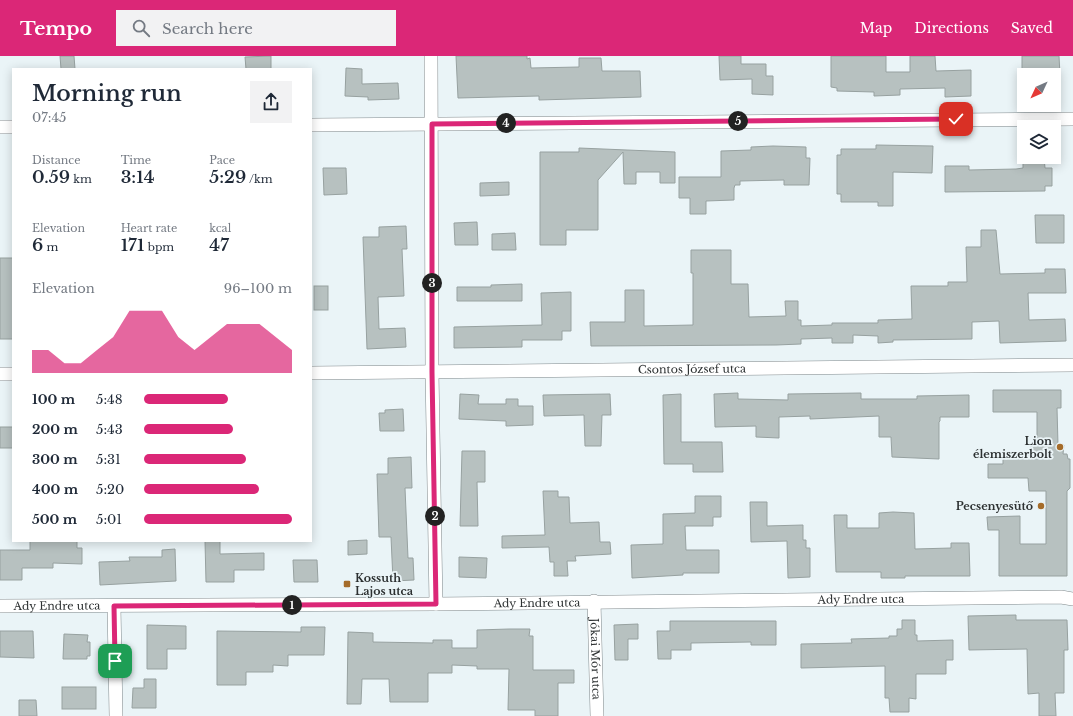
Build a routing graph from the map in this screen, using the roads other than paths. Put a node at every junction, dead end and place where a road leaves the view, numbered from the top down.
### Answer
1 (431, 56) edge
2 (1073, 118) edge
3 (432, 124) junction
4 (312, 125) edge
5 (12, 127) edge
6 (0, 128) edge
7 (1073, 365) edge
8 (312, 372) edge
9 (432, 372) junction
10 (0, 374) edge
11 (12, 374) edge
12 (1073, 599) edge
13 (594, 601) junction
14 (436, 604) junction
15 (0, 606) edge
16 (114, 606) junction
17 (116, 716) edge
18 (597, 716) edge

1 - 3 street
2 - 3 street
3 - 4 street
3 - 9 street
5 - 6 street
7 - 9 street, Csontos József utca
8 - 9 street, Csontos József utca
9 - 14 street
10 - 11 street
12 - 13 street, Ady Endre utca
13 - 14 street, Ady Endre utca
13 - 18 street, Jókai Mór utca
14 - 16 street, Ady Endre utca
15 - 16 street, Ady Endre utca
16 - 17 street

